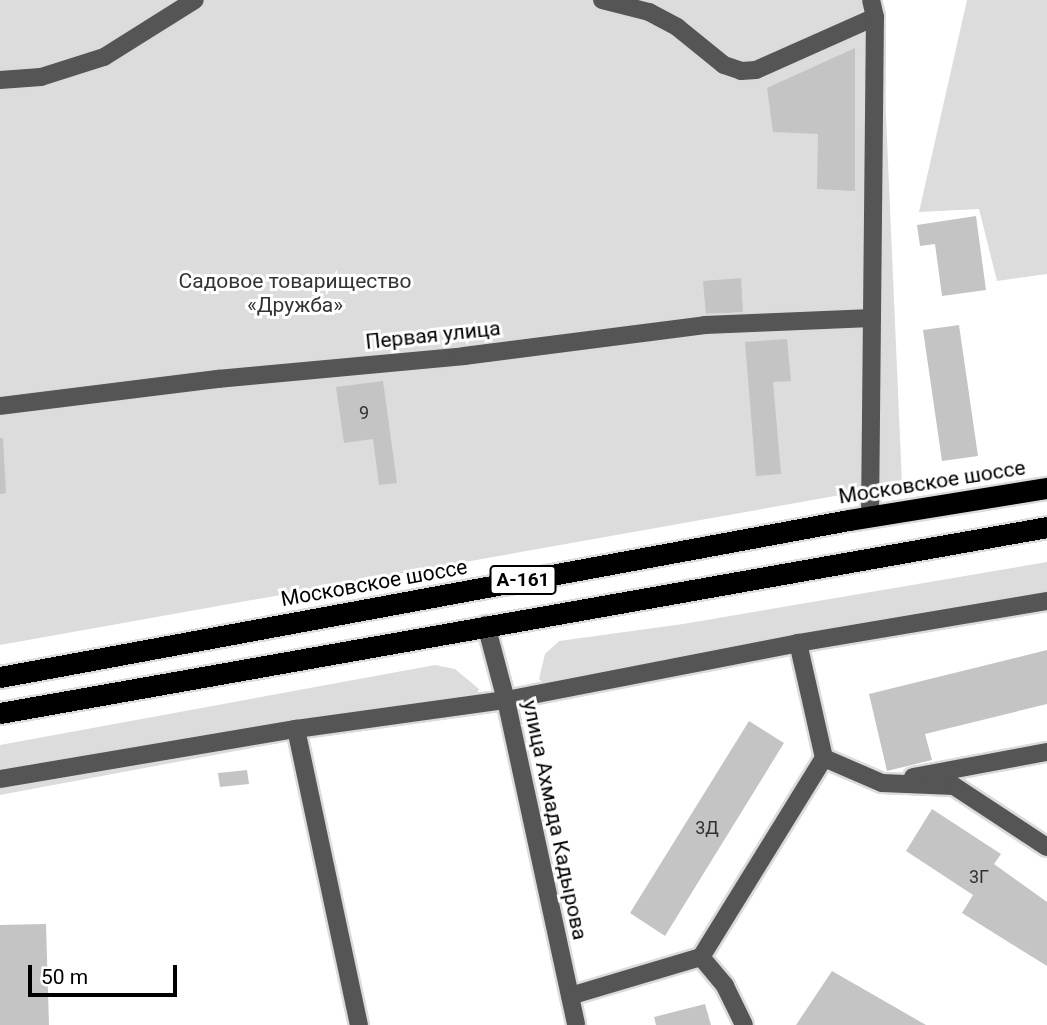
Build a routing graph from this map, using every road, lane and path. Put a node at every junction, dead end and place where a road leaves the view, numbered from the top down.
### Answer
1 (195, 0) edge
2 (602, 0) edge
3 (873, 9) edge
4 (0, 80) edge
5 (872, 318) junction
6 (0, 406) edge
7 (1047, 488) edge
8 (870, 517) junction
9 (1047, 527) edge
10 (1047, 601) edge
11 (486, 625) junction
12 (798, 643) junction
13 (0, 677) edge
14 (506, 700) junction
15 (0, 713) edge
16 (296, 729) junction
17 (1047, 752) edge
18 (824, 758) junction
19 (0, 779) edge
20 (882, 783) junction
21 (1047, 847) edge
22 (701, 957) junction
23 (569, 996) junction
24 (359, 1025) edge
25 (576, 1025) edge
26 (744, 1025) edge

1 - 4 street
2 - 3 street
3 - 5 street
5 - 6 street, Первая улица
5 - 8 street
7 - 8 highway, Московское шоссе / А-161
8 - 13 highway, Московское шоссе / А-161
9 - 11 highway, А-161
10 - 12 street
11 - 14 street, улица Ахмада Кадырова
11 - 15 highway, А-161
12 - 14 street
12 - 18 street
14 - 16 street
14 - 23 street, улица Ахмада Кадырова
16 - 19 street
16 - 24 street
17 - 20 street
18 - 20 street
18 - 22 street
20 - 21 street
22 - 23 street
22 - 26 street
23 - 25 street, улица Ахмада Кадырова

